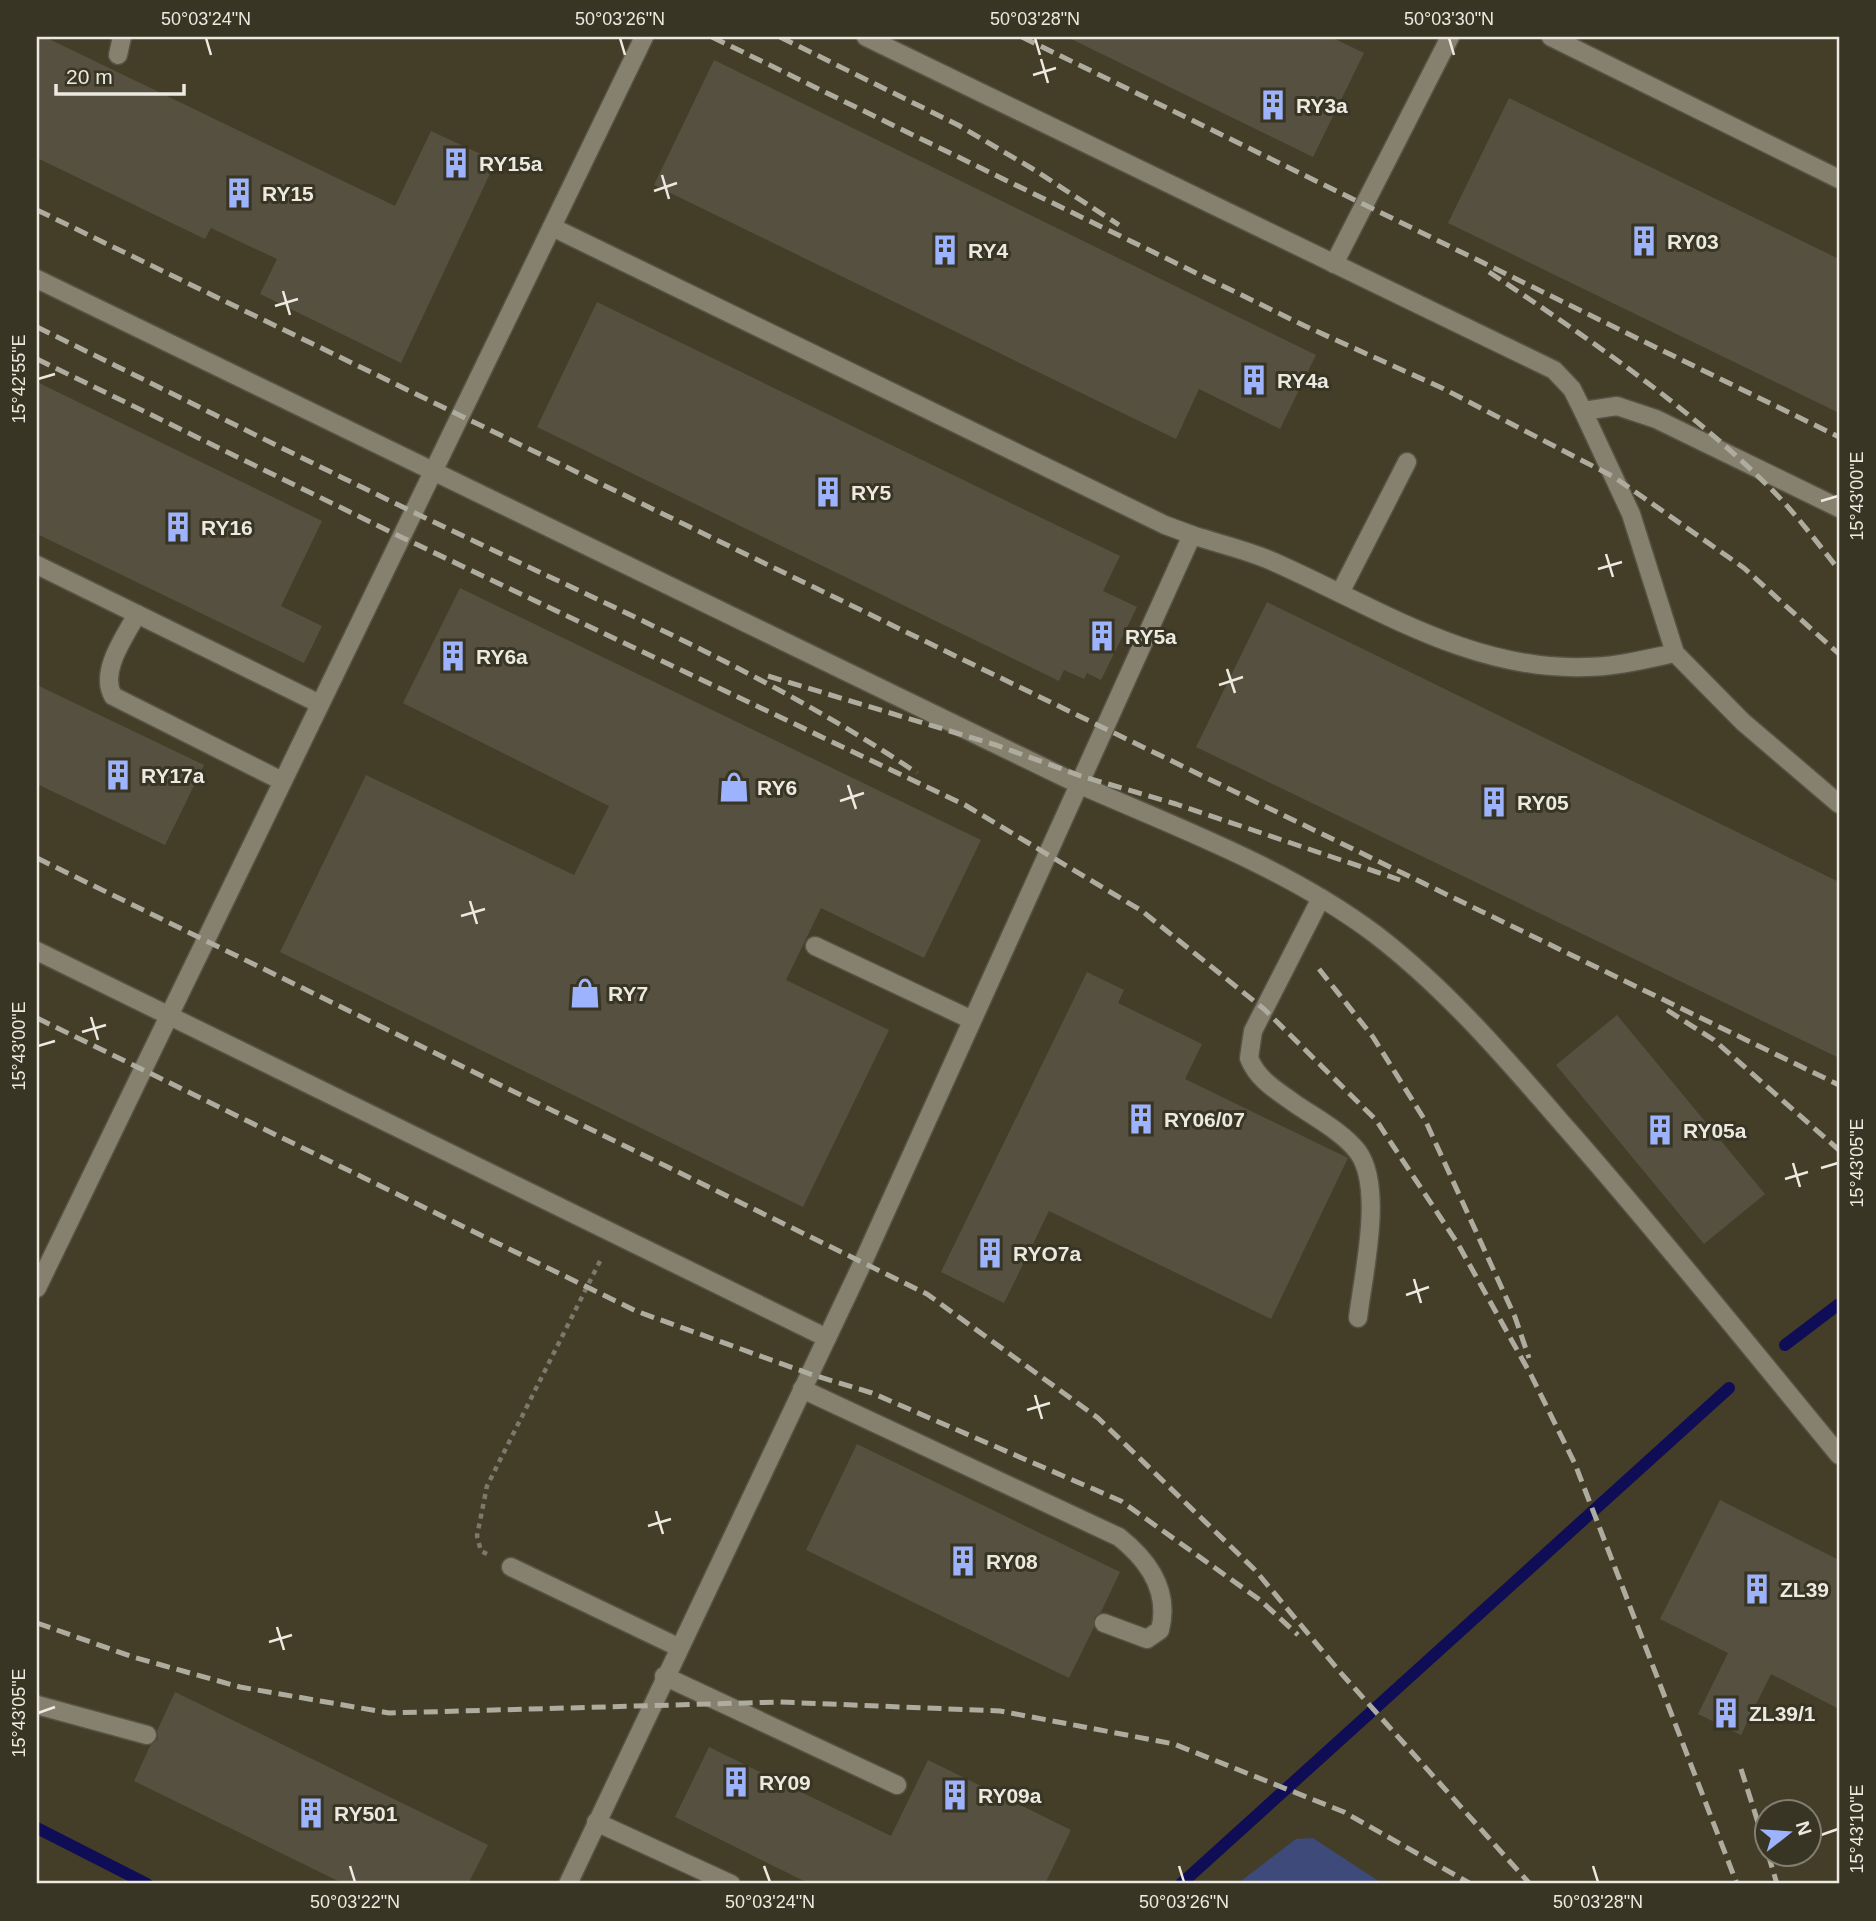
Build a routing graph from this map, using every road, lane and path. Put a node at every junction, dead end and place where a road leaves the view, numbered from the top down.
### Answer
1 (122, 37) edge
2 (644, 37) edge
3 (866, 37) edge
4 (1450, 37) edge
5 (1551, 37) edge
6 (118, 55) dead end
7 (1839, 179) edge
8 (552, 227) junction
9 (1334, 264) junction
10 (37, 279) edge
11 (1583, 411) junction
12 (1407, 462) dead end
13 (433, 471) junction
14 (1839, 508) edge
15 (1192, 535) junction
16 (37, 565) edge
17 (1340, 593) junction
18 (137, 614) junction
19 (1675, 653) junction
20 (320, 704) junction
21 (282, 781) junction
22 (1078, 784) junction
23 (1839, 804) edge
24 (1321, 898) junction
25 (815, 946) dead end
26 (37, 951) edge
27 (169, 1015) junction
28 (972, 1020) junction
29 (614, 1233) junction
30 (37, 1288) edge
31 (1358, 1318) dead end
32 (827, 1338) junction
33 (802, 1389) junction
34 (1839, 1455) edge
35 (512, 1567) joint
36 (1104, 1623) dead end
37 (678, 1647) junction
38 (664, 1676) junction
39 (37, 1705) edge
40 (147, 1735) dead end
41 (897, 1785) dead end
42 (596, 1822) junction
43 (568, 1884) edge
44 (731, 1884) edge

1 - 6 lane
2 - 8 lane
3 - 9 lane
4 - 9 lane
5 - 7 lane
8 - 13 lane
8 - 15 lane
9 - 11 lane
10 - 13 lane
11 - 14 lane
11 - 19 lane
12 - 17 lane
13 - 20 lane
13 - 22 lane
15 - 17 lane
15 - 22 lane
16 - 18 lane
17 - 19 lane
18 - 20 lane
18 - 21 lane
19 - 23 lane
20 - 21 lane
21 - 27 lane
22 - 24 lane
22 - 28 lane
24 - 31 lane
24 - 34 lane
25 - 28 lane
26 - 27 lane
27 - 29 lane
27 - 30 lane
28 - 32 lane
29 - 32 lane
29 - 35 path
32 - 33 lane
33 - 36 lane
33 - 37 lane
35 - 37 lane
37 - 38 lane
38 - 41 lane
38 - 42 lane
39 - 40 lane
42 - 43 lane
42 - 44 lane

